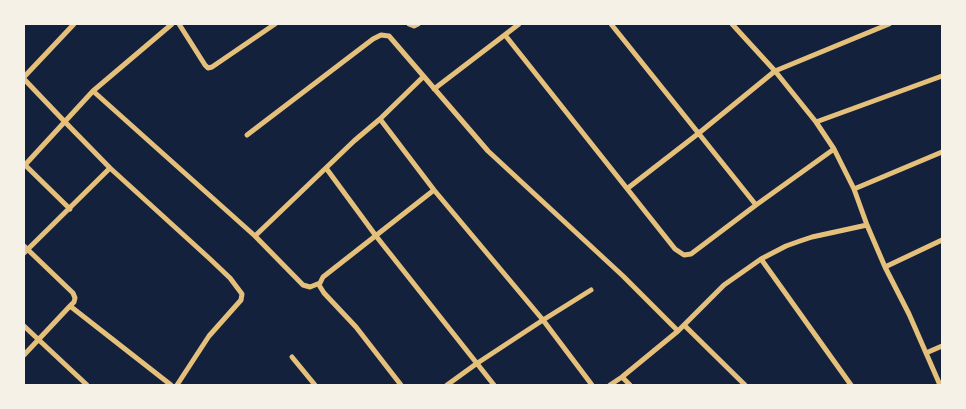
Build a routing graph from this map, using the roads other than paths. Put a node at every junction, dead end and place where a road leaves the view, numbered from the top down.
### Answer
1 (74, 24) edge
2 (172, 24) edge
3 (179, 24) edge
4 (275, 24) edge
5 (409, 24) edge
6 (418, 24) edge
7 (519, 24) edge
8 (611, 24) edge
9 (732, 24) edge
10 (889, 24) edge
11 (505, 35) junction
12 (775, 71) junction
13 (942, 76) edge
14 (423, 77) junction
15 (24, 78) edge
16 (434, 89) junction
17 (93, 91) junction
18 (380, 119) junction
19 (64, 122) junction
20 (816, 122) junction
21 (699, 134) junction
22 (247, 135) dead end
23 (834, 149) junction
24 (942, 152) edge
25 (24, 165) edge
26 (110, 168) junction
27 (326, 168) junction
28 (628, 188) junction
29 (854, 189) junction
30 (434, 190) junction
31 (756, 205) junction
32 (70, 209) junction
33 (867, 225) junction
34 (256, 236) junction
35 (376, 236) junction
36 (942, 240) edge
37 (25, 249) edge
38 (761, 259) junction
39 (885, 267) junction
40 (320, 283) junction
41 (592, 290) dead end
42 (70, 306) junction
43 (543, 320) junction
44 (684, 325) junction
45 (24, 326) edge
46 (678, 331) junction
47 (38, 340) junction
48 (942, 346) edge
49 (926, 353) junction
50 (24, 355) edge
51 (292, 357) dead end
52 (476, 364) junction
53 (622, 377) junction
54 (87, 385) edge
55 (170, 385) edge
56 (177, 385) edge
57 (315, 385) edge
58 (401, 385) edge
59 (447, 385) edge
60 (494, 385) edge
61 (592, 385) edge
62 (610, 385) edge
63 (630, 385) edge
64 (745, 385) edge
65 (852, 385) edge
66 (940, 385) edge

1 - 15 street
2 - 17 street
3 - 4 street
5 - 6 street
7 - 11 street
8 - 21 street
9 - 12 street
10 - 12 street
11 - 16 street
11 - 28 street
12 - 20 street
12 - 21 street
13 - 20 street
14 - 16 street
14 - 18 street
14 - 22 street
15 - 19 street
16 - 46 street
17 - 19 street
17 - 34 street
18 - 27 street
18 - 30 street
19 - 25 street
19 - 26 street
20 - 23 street
21 - 28 street
21 - 31 street
23 - 29 street
23 - 31 street
24 - 29 street
25 - 32 street
26 - 32 street
26 - 56 street
27 - 34 street
27 - 35 street
28 - 31 street
29 - 33 street
30 - 35 street
30 - 43 street
32 - 37 street
33 - 38 street
33 - 39 street
34 - 40 street
35 - 40 street
35 - 52 street
36 - 39 street
37 - 42 street
38 - 44 street
38 - 65 street
39 - 49 street
40 - 58 street
41 - 43 street
42 - 47 street
42 - 55 street
43 - 52 street
43 - 61 street
44 - 46 street
44 - 64 street
45 - 47 street
46 - 53 street
47 - 50 street
47 - 54 street
48 - 49 street
49 - 66 street
51 - 57 street
52 - 59 street
52 - 60 street
53 - 62 street
53 - 63 street

